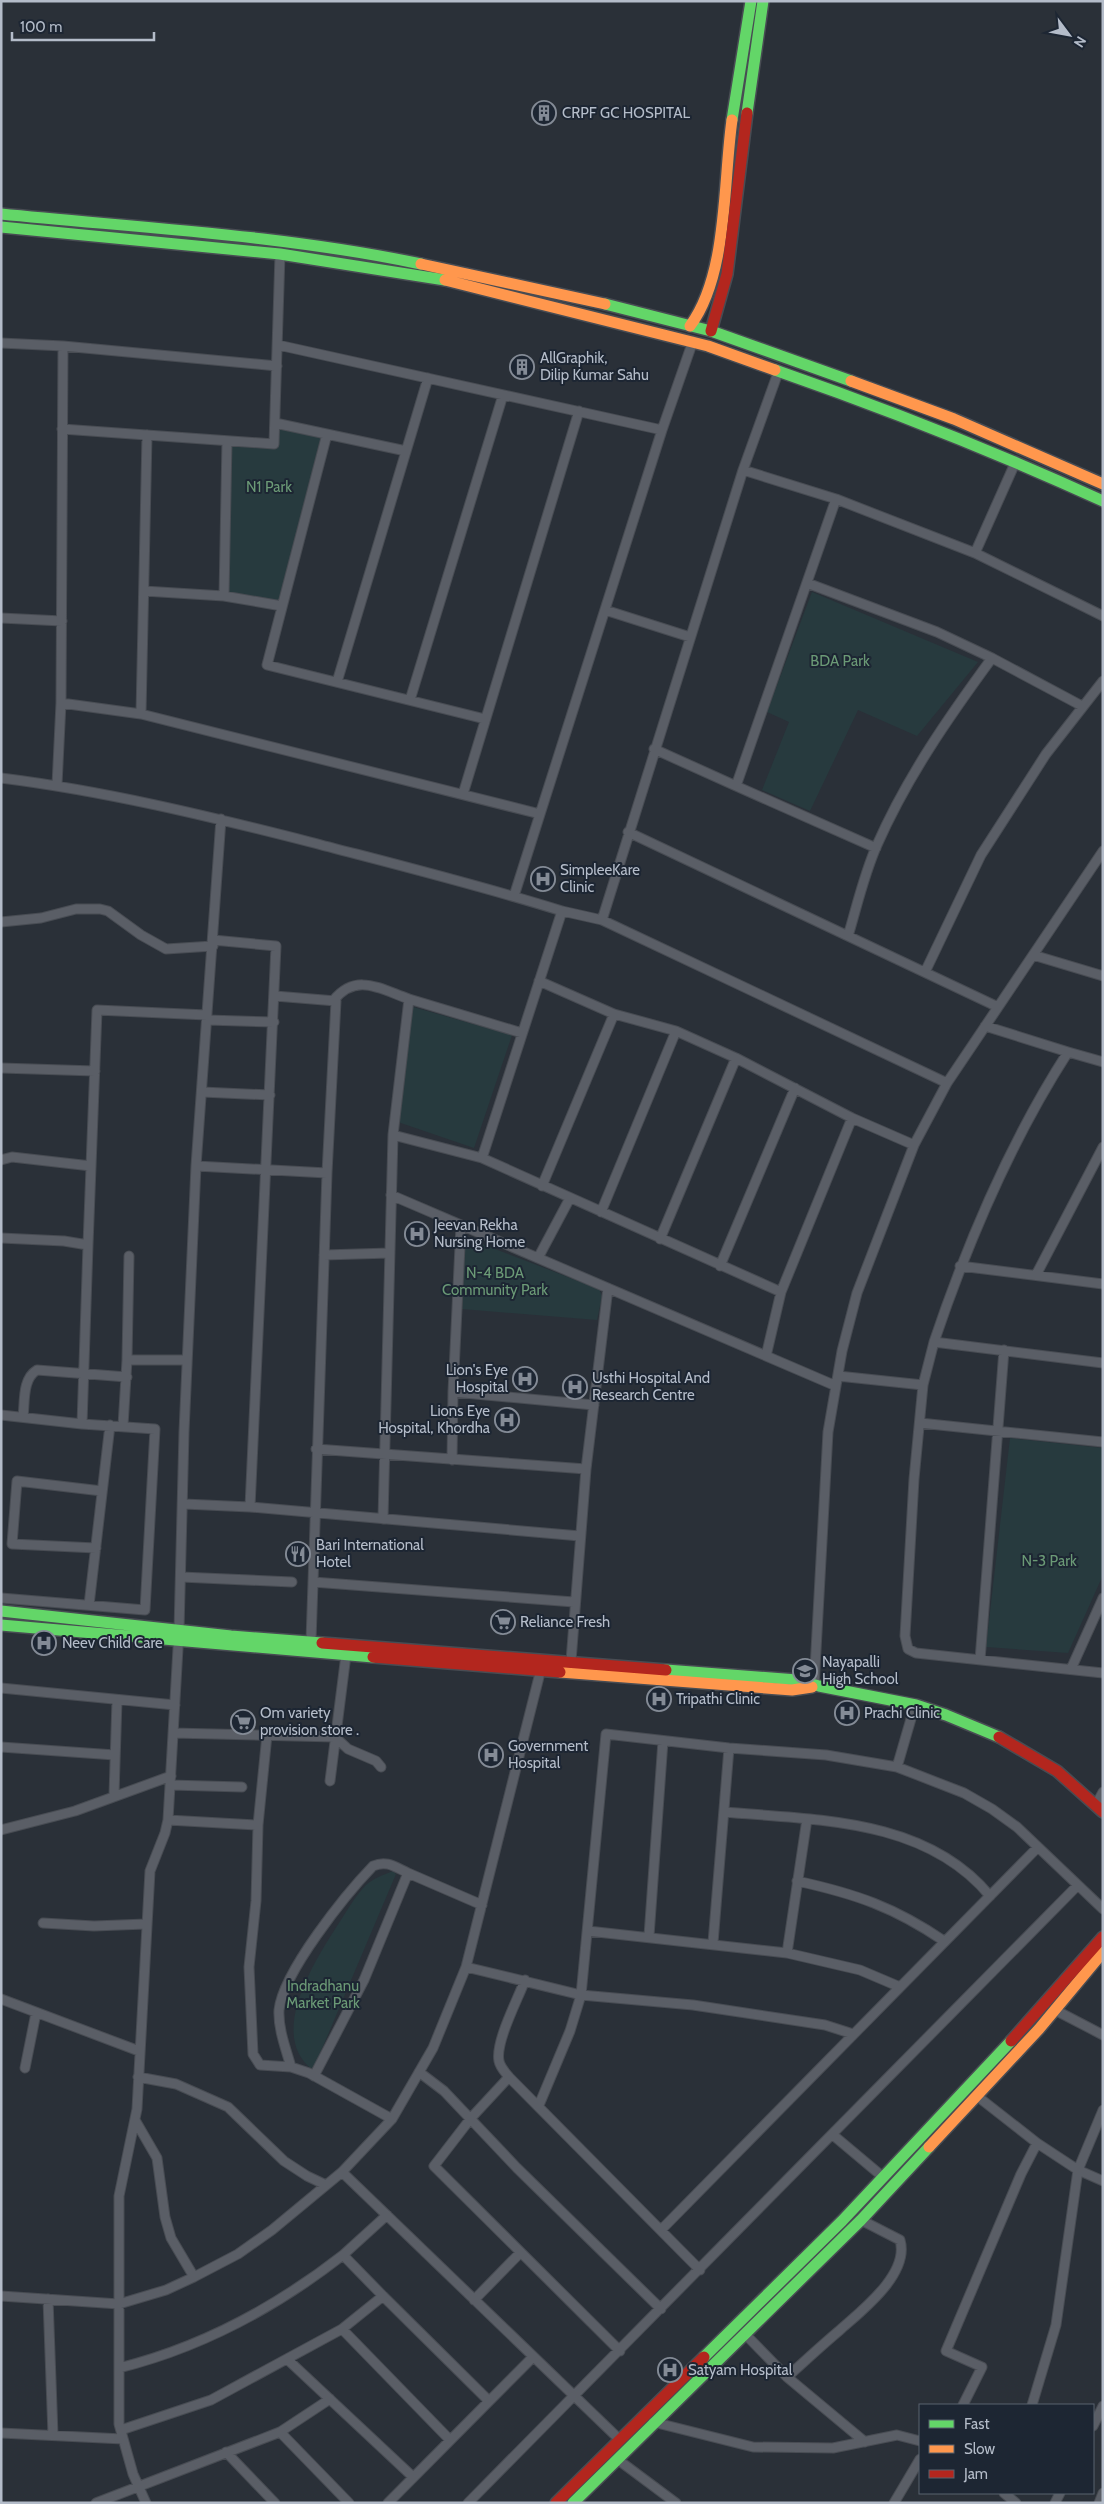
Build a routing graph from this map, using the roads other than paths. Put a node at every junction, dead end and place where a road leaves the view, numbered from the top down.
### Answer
1 (751, 1) edge
2 (763, 1) edge
3 (1, 214) edge
4 (36, 217) junction
5 (1, 227) edge
6 (35, 230) junction
7 (280, 254) junction
8 (637, 312) junction
9 (633, 326) junction
10 (690, 326) junction
11 (711, 332) junction
12 (693, 341) junction
13 (1, 343) edge
14 (278, 345) junction
15 (63, 346) junction
16 (805, 364) junction
17 (277, 366) junction
18 (778, 370) junction
19 (428, 378) junction
20 (801, 378) junction
21 (503, 395) junction
22 (579, 411) junction
23 (275, 423) junction
24 (62, 429) junction
25 (662, 430) junction
26 (327, 434) junction
27 (147, 435) junction
28 (226, 441) junction
29 (406, 451) junction
30 (1016, 461) junction
31 (743, 470) junction
32 (1103, 484) edge
33 (836, 499) junction
34 (1103, 501) edge
35 (975, 553) junction
36 (807, 584) junction
37 (144, 591) junction
38 (224, 596) junction
39 (282, 606) junction
40 (605, 610) junction
41 (1103, 616) edge
42 (1, 618) edge
43 (62, 621) junction
44 (690, 637) junction
45 (992, 658) junction
46 (1103, 681) edge
47 (337, 682) junction
48 (410, 700) junction
49 (61, 703) junction
50 (1082, 706) junction
51 (141, 714) junction
52 (485, 719) junction
53 (654, 749) junction
54 (1, 778) edge
55 (57, 785) junction
56 (736, 786) junction
57 (463, 794) junction
58 (540, 814) junction
59 (221, 819) junction
60 (628, 832) junction
61 (876, 848) junction
62 (1103, 851) edge
63 (514, 896) junction
64 (562, 911) junction
65 (602, 920) junction
66 (1, 922) edge
67 (848, 936) junction
68 (213, 943) junction
69 (1033, 955) junction
70 (925, 972) junction
71 (1103, 976) edge
72 (539, 981) junction
73 (275, 996) junction
74 (409, 999) junction
75 (333, 1001) junction
76 (998, 1007) junction
77 (614, 1014) junction
78 (207, 1018) junction
79 (274, 1022) junction
80 (985, 1026) junction
81 (676, 1031) junction
82 (522, 1033) junction
83 (1068, 1052) junction
84 (736, 1058) junction
85 (1103, 1062) edge
86 (1, 1068) edge
87 (95, 1071) junction
88 (947, 1083) junction
89 (795, 1088) junction
90 (202, 1092) junction
91 (270, 1095) junction
92 (852, 1118) junction
93 (393, 1135) junction
94 (914, 1145) junction
95 (1103, 1147) edge
96 (482, 1158) junction
97 (1, 1160) edge
98 (91, 1166) junction
99 (196, 1166) junction
100 (265, 1170) junction
101 (327, 1173) junction
102 (542, 1186) junction
103 (391, 1195) junction
104 (570, 1198) junction
105 (601, 1212) junction
106 (461, 1225) junction
107 (1, 1238) edge
108 (660, 1239) junction
109 (88, 1245) junction
110 (390, 1253) junction
111 (324, 1255) junction
112 (129, 1256) dead end
113 (538, 1258) junction
114 (720, 1266) junction
115 (960, 1266) junction
116 (1036, 1275) junction
117 (1103, 1284) edge
118 (608, 1288) junction
119 (781, 1292) junction
120 (934, 1342) junction
121 (1004, 1350) junction
122 (766, 1356) junction
123 (128, 1360) junction
124 (187, 1360) junction
125 (1103, 1363) edge
126 (86, 1373) junction
127 (838, 1376) junction
128 (126, 1377) junction
129 (923, 1385) junction
130 (836, 1386) junction
131 (453, 1392) junction
132 (594, 1405) junction
133 (1, 1415) edge
134 (23, 1417) junction
135 (920, 1423) junction
136 (82, 1424) junction
137 (110, 1425) junction
138 (124, 1426) junction
139 (996, 1429) junction
140 (1103, 1442) edge
141 (316, 1449) junction
142 (385, 1455) junction
143 (452, 1460) junction
144 (586, 1470) junction
145 (102, 1491) junction
146 (184, 1504) junction
147 (250, 1507) junction
148 (315, 1513) junction
149 (383, 1519) junction
150 (580, 1536) junction
151 (96, 1548) junction
152 (181, 1577) junction
153 (292, 1582) dead end
154 (313, 1582) junction
155 (1, 1598) edge
156 (1103, 1598) edge
157 (574, 1602) junction
158 (74, 1604) junction
159 (90, 1606) junction
160 (1, 1612) edge
161 (72, 1620) junction
162 (1, 1625) edge
163 (179, 1636) junction
164 (311, 1641) junction
165 (346, 1655) junction
166 (980, 1660) junction
167 (571, 1662) junction
168 (542, 1665) junction
169 (1071, 1670) junction
170 (1103, 1673) edge
171 (814, 1687) junction
172 (1, 1688) edge
173 (117, 1700) junction
174 (915, 1704) junction
175 (175, 1705) junction
176 (173, 1733) junction
177 (267, 1735) junction
178 (335, 1737) junction
179 (663, 1741) junction
180 (1, 1747) edge
181 (729, 1748) junction
182 (115, 1755) junction
183 (381, 1767) dead end
184 (898, 1767) junction
185 (171, 1780) junction
186 (330, 1781) dead end
187 (242, 1787) dead end
188 (1103, 1792) edge
189 (114, 1795) junction
190 (1100, 1809) edge
191 (724, 1812) junction
192 (807, 1819) junction
193 (168, 1820) junction
194 (258, 1825) junction
195 (1, 1830) edge
196 (1037, 1848) junction
197 (408, 1873) junction
198 (798, 1881) junction
199 (1078, 1886) junction
200 (990, 1896) junction
201 (482, 1905) junction
202 (1103, 1909) edge
203 (44, 1923) dead end
204 (146, 1924) junction
205 (588, 1931) junction
206 (649, 1936) junction
207 (1103, 1937) edge
208 (944, 1941) junction
209 (713, 1943) junction
210 (1103, 1952) edge
211 (787, 1953) junction
212 (466, 1967) junction
213 (525, 1980) junction
214 (900, 1987) junction
215 (581, 1995) junction
216 (1, 1999) edge
217 (1055, 2010) junction
218 (36, 2013) junction
219 (853, 2034) junction
220 (1103, 2035) edge
221 (139, 2051) junction
222 (291, 2067) junction
223 (25, 2068) dead end
224 (420, 2072) junction
225 (314, 2076) junction
226 (138, 2077) junction
227 (509, 2077) junction
228 (977, 2096) junction
229 (538, 2105) junction
230 (1103, 2110) edge
231 (951, 2115) junction
232 (471, 2118) junction
233 (392, 2119) junction
234 (135, 2120) junction
235 (833, 2135) junction
236 (1036, 2143) junction
237 (1076, 2169) junction
238 (342, 2172) junction
239 (883, 2177) junction
240 (1103, 2182) edge
241 (326, 2185) junction
242 (388, 2215) junction
243 (861, 2220) junction
244 (660, 2230) junction
245 (520, 2253) junction
246 (343, 2255) junction
247 (700, 2270) junction
248 (194, 2277) junction
249 (1, 2296) edge
250 (383, 2296) junction
251 (48, 2299) junction
252 (474, 2300) junction
253 (118, 2304) junction
254 (661, 2309) junction
255 (342, 2329) junction
256 (745, 2334) junction
257 (620, 2351) junction
258 (533, 2356) junction
259 (286, 2359) junction
260 (119, 2368) junction
261 (787, 2377) junction
262 (573, 2396) junction
263 (330, 2400) junction
264 (489, 2401) junction
265 (964, 2404) edge
266 (1032, 2404) edge
267 (1103, 2406) edge
268 (653, 2422) junction
269 (1094, 2424) edge
270 (280, 2432) junction
271 (1, 2433) edge
272 (122, 2434) junction
273 (53, 2435) junction
274 (619, 2439) junction
275 (450, 2440) junction
276 (919, 2441) edge
277 (865, 2442) junction
278 (226, 2452) junction
279 (617, 2459) junction
280 (919, 2461) edge
281 (414, 2477) junction
282 (138, 2485) junction
283 (1103, 2493) edge
284 (96, 2503) edge
285 (146, 2503) edge
286 (275, 2503) edge
287 (349, 2503) edge
288 (388, 2503) edge
289 (468, 2503) edge
290 (556, 2503) edge
291 (573, 2503) edge
292 (676, 2503) edge
293 (894, 2503) edge
294 (1099, 2503) edge

1 - 10 street
2 - 11 street
3 - 4 street
4 - 6 street
4 - 8 street
5 - 6 street
6 - 7 street
7 - 9 street
7 - 14 street
8 - 9 street
8 - 10 street
9 - 12 street
10 - 11 street
11 - 16 street
12 - 18 street
12 - 25 street
13 - 15 street
14 - 17 street
14 - 19 street
15 - 17 street
15 - 24 street
16 - 20 street
16 - 32 street
17 - 23 street
18 - 20 street
18 - 31 street
19 - 21 street
19 - 29 street
20 - 30 street
21 - 22 street
21 - 48 street
22 - 25 street
22 - 52 street
23 - 26 street
23 - 28 street
24 - 27 street
24 - 43 street
25 - 40 street
26 - 29 street
26 - 39 street
27 - 28 street
27 - 37 street
28 - 38 street
29 - 47 street
30 - 34 street
30 - 35 street
31 - 33 street
31 - 44 street
33 - 35 street
33 - 36 street
35 - 41 street
36 - 45 street
36 - 56 street
37 - 38 street
37 - 51 street
38 - 39 street
39 - 47 street
40 - 44 street
40 - 58 street
42 - 43 street
43 - 49 street
44 - 53 street
45 - 50 street
45 - 61 street
46 - 50 street
47 - 48 street
48 - 52 street
49 - 51 street
49 - 55 street
50 - 70 street
51 - 57 street
52 - 57 street
53 - 56 street
53 - 60 street
54 - 55 street
55 - 59 street
56 - 61 street
57 - 58 street
58 - 63 street
59 - 63 street
59 - 68 street
60 - 65 street
60 - 67 street
61 - 67 street
62 - 69 street
63 - 64 street
64 - 65 street
64 - 72 street
65 - 88 street
66 - 68 street
67 - 70 street
68 - 73 street
68 - 78 street
69 - 71 street
69 - 76 street
70 - 76 street
72 - 77 street
72 - 82 street
73 - 75 street
73 - 79 street
74 - 75 street
74 - 82 street
74 - 93 street
75 - 101 street
76 - 80 street
77 - 81 street
77 - 102 street
78 - 79 street
78 - 87 street
78 - 90 street
79 - 91 street
80 - 83 street
80 - 88 street
81 - 84 street
81 - 105 street
82 - 96 street
83 - 85 street
83 - 115 street
84 - 89 street
84 - 108 street
86 - 87 street
87 - 98 street
88 - 94 street
89 - 92 street
89 - 114 street
90 - 91 street
90 - 99 street
91 - 100 street
92 - 94 street
92 - 119 street
93 - 96 street
93 - 103 street
94 - 127 street
95 - 116 street
96 - 102 street
97 - 98 street
98 - 109 street
99 - 100 street
99 - 124 street
100 - 101 street
100 - 147 street
101 - 111 street
102 - 104 street
103 - 106 street
103 - 110 street
104 - 105 street
104 - 113 street
105 - 108 street
106 - 113 street
106 - 131 street
107 - 109 street
108 - 114 street
109 - 126 street
110 - 111 street
110 - 142 street
111 - 141 street
112 - 123 street
113 - 118 street
114 - 119 street
115 - 116 street
115 - 120 street
116 - 117 street
118 - 122 street
118 - 132 street
119 - 122 street
120 - 121 street
120 - 129 street
121 - 125 street
121 - 139 street
122 - 130 street
123 - 124 street
123 - 128 street
124 - 146 street
126 - 128 street
126 - 134 street
126 - 136 street
127 - 129 street
127 - 130 street
128 - 138 street
129 - 135 street
130 - 171 street
131 - 132 street
131 - 143 street
132 - 144 street
133 - 134 street
134 - 136 street
135 - 139 street
135 - 166 street
136 - 137 street
137 - 138 street
137 - 145 street
138 - 159 street
139 - 140 street
139 - 166 street
141 - 142 street
141 - 148 street
142 - 143 street
142 - 149 street
143 - 144 street
144 - 150 street
145 - 151 street
145 - 151 street
146 - 147 street
146 - 152 street
147 - 148 street
148 - 149 street
148 - 154 street
149 - 150 street
150 - 157 street
151 - 159 street
152 - 153 street
152 - 163 street
154 - 157 street
154 - 164 street
155 - 158 street
156 - 169 street
157 - 167 street
158 - 159 street
158 - 161 street
160 - 161 street
161 - 163 street
162 - 163 street
163 - 164 street
163 - 165 street
163 - 175 street
164 - 168 street
165 - 168 street
165 - 178 street
166 - 169 street
167 - 168 street
167 - 171 street
168 - 171 street
168 - 201 street
169 - 170 street
171 - 174 street
172 - 173 street
173 - 175 street
173 - 182 street
174 - 184 street
174 - 190 street
175 - 176 street
176 - 177 street
176 - 185 street
177 - 178 street
177 - 194 street
178 - 183 street
178 - 186 street
179 - 181 street
179 - 205 street
179 - 206 street
180 - 182 street
181 - 184 street
181 - 191 street
182 - 189 street
184 - 196 street
185 - 187 street
185 - 189 street
185 - 193 street
188 - 190 street
189 - 195 street
191 - 192 street
191 - 209 street
192 - 198 street
192 - 200 street
193 - 194 street
193 - 204 street
194 - 222 street
196 - 199 street
196 - 200 street
197 - 201 street
197 - 222 street
197 - 225 street
198 - 208 street
198 - 211 street
199 - 202 street
199 - 235 street
200 - 208 street
201 - 212 street
203 - 204 street
204 - 221 street
205 - 206 street
205 - 215 street
206 - 209 street
207 - 231 street
208 - 214 street
209 - 211 street
210 - 217 street
211 - 214 street
212 - 213 street
212 - 224 street
213 - 215 street
213 - 227 street
214 - 219 street
215 - 219 street
215 - 229 street
216 - 218 street
217 - 220 street
217 - 228 street
218 - 221 street
218 - 223 street
219 - 244 street
221 - 226 street
222 - 225 street
224 - 232 street
224 - 233 street
225 - 233 street
226 - 234 street
226 - 241 street
227 - 229 street
227 - 232 street
228 - 231 street
228 - 236 street
229 - 244 street
230 - 237 street
231 - 239 street
231 - 243 street
232 - 245 street
232 - 254 street
233 - 238 street
234 - 248 street
234 - 253 street
235 - 239 street
235 - 247 street
236 - 237 street
236 - 265 street
237 - 240 street
237 - 266 street
238 - 241 street
238 - 242 street
239 - 274 street
241 - 248 street
242 - 246 street
242 - 252 street
243 - 256 street
243 - 261 street
244 - 247 street
245 - 252 street
245 - 257 street
246 - 250 street
246 - 260 street
247 - 254 street
248 - 253 street
249 - 251 street
250 - 255 street
250 - 264 street
251 - 253 street
251 - 273 street
252 - 258 street
253 - 260 street
254 - 257 street
255 - 259 street
255 - 275 street
256 - 261 street
256 - 268 street
257 - 262 street
258 - 262 street
258 - 264 street
259 - 263 street
259 - 272 street
260 - 272 street
261 - 277 street
262 - 274 street
262 - 289 street
263 - 270 street
263 - 281 street
264 - 275 street
267 - 269 street
268 - 277 street
268 - 279 street
270 - 278 street
270 - 287 street
271 - 273 street
272 - 273 street
272 - 282 street
274 - 290 street
275 - 281 street
276 - 277 street
278 - 282 street
278 - 286 street
279 - 291 street
279 - 292 street
280 - 293 street
281 - 288 street
282 - 284 street
282 - 285 street
283 - 294 street

